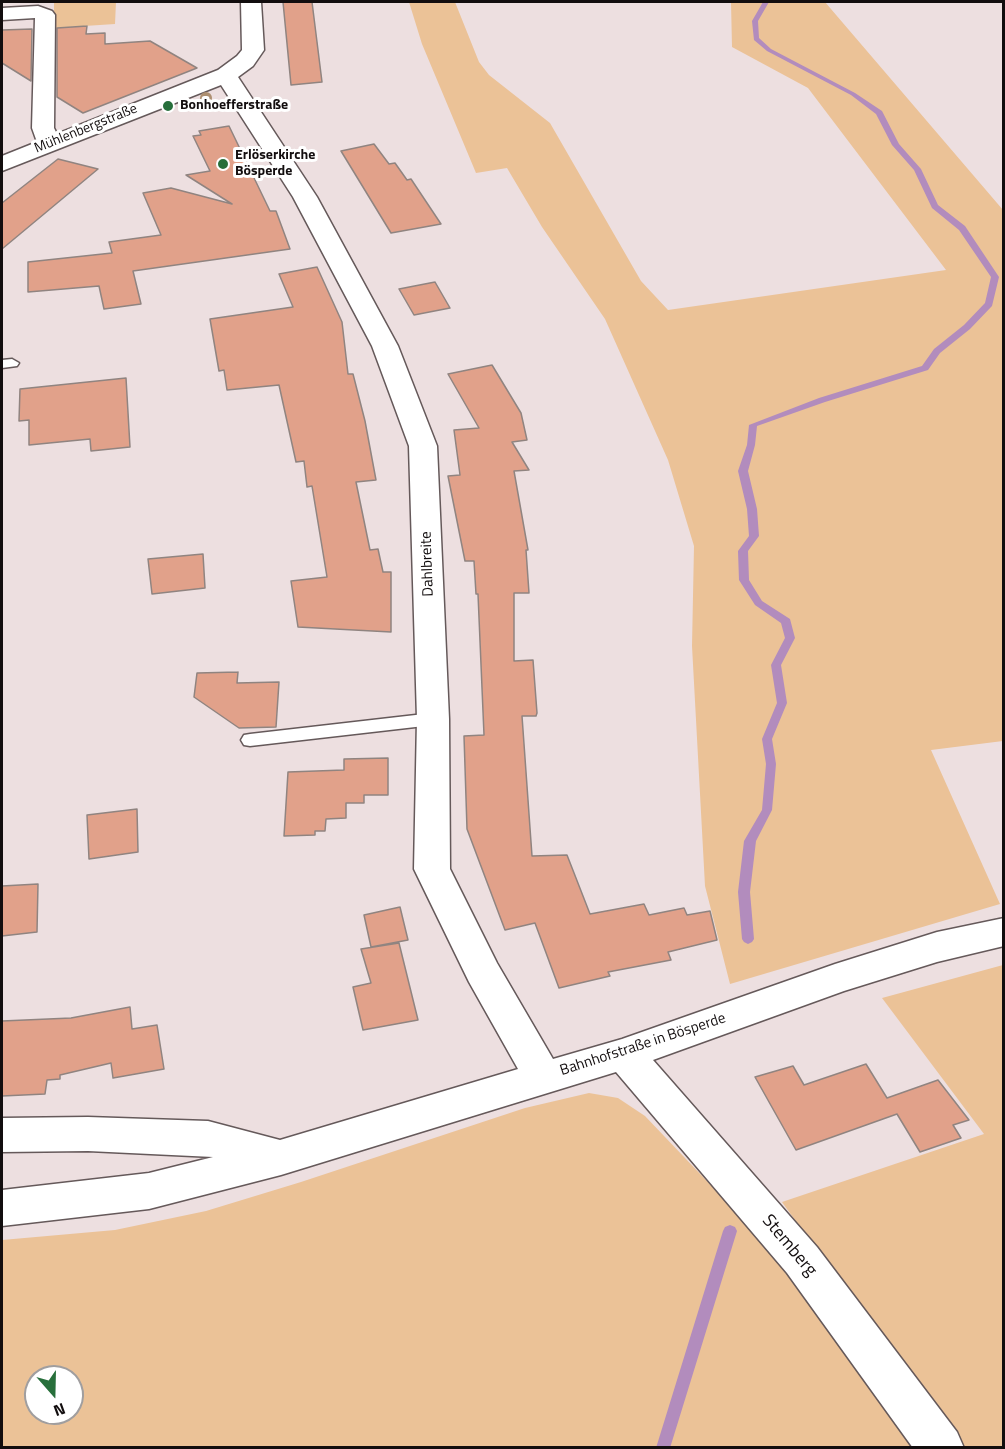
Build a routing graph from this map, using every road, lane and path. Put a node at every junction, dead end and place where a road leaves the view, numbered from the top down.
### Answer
1 (251, 2) edge
2 (2, 14) edge
3 (226, 75) junction
4 (49, 144) junction
5 (2, 164) edge
6 (433, 718) junction
7 (250, 740) dead end
8 (1004, 932) edge
9 (624, 1054) junction
10 (543, 1077) junction
11 (2, 1135) edge
12 (281, 1157) junction
13 (2, 1208) edge
14 (941, 1448) edge

1 - 3 street, Mühlenbergstraße
2 - 4 street
3 - 4 street, Mühlenbergstraße
3 - 6 street, Dahlbreite
4 - 5 street, Mühlenbergstraße
6 - 7 lane
6 - 10 street, Dahlbreite
8 - 9 street, Bahnhofstraße in Bösperde
9 - 10 street, Bahnhofstraße in Bösperde
9 - 14 street, Stemberg
10 - 12 street, Bahnhofstraße in Bösperde
11 - 12 street
12 - 13 street, Bahnhofstraße in Bösperde

